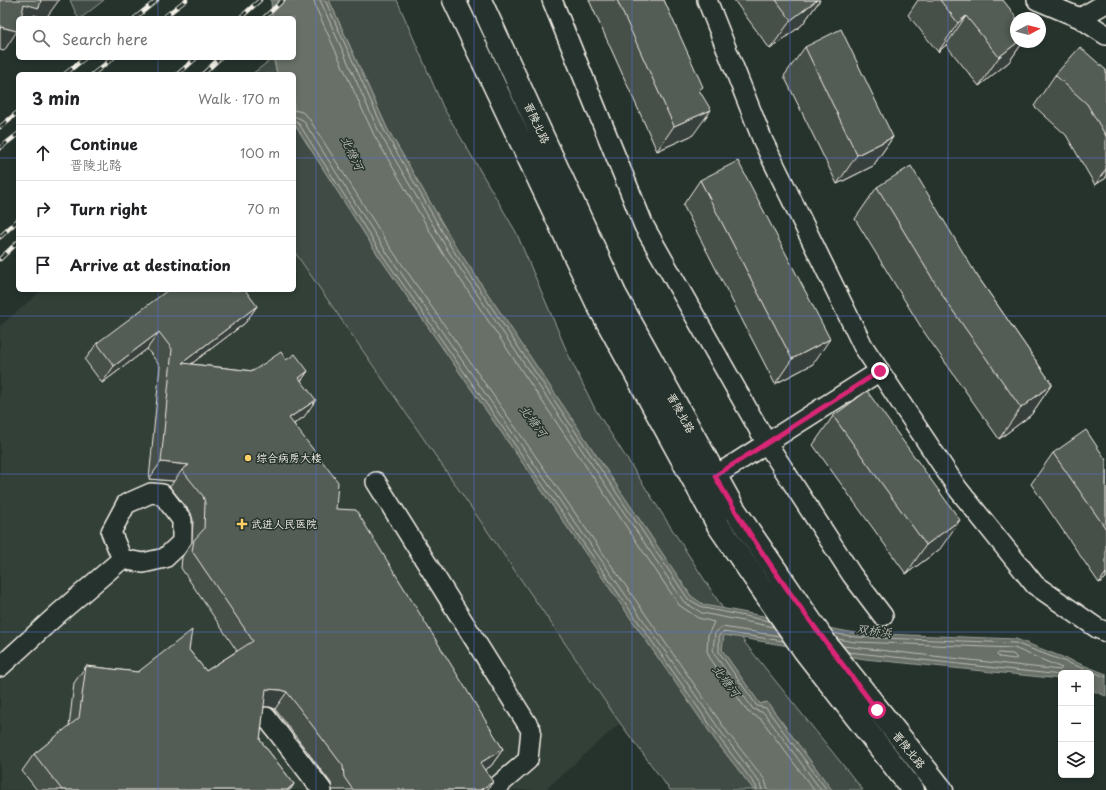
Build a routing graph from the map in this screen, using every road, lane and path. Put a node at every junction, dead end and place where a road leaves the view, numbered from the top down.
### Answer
1 (454, 0) edge
2 (480, 0) edge
3 (552, 0) edge
4 (707, 0) edge
5 (1037, 0) edge
6 (1106, 3) edge
7 (1080, 18) junction
8 (1106, 35) edge
9 (880, 371) junction
10 (766, 442) junction
11 (715, 476) junction
12 (376, 482) dead end
13 (122, 559) dead end
14 (883, 616) dead end
15 (1106, 632) edge
16 (0, 667) edge
17 (266, 717) edge
18 (322, 790) edge
19 (493, 790) edge
20 (913, 790) edge
21 (942, 790) edge

1 - 20 main road, 晋陵北路
2 - 11 main road, 晋陵北路
3 - 10 street
4 - 9 street
5 - 7 street
6 - 7 street
7 - 8 street
9 - 10 street
9 - 15 street
10 - 11 street
10 - 14 street
11 - 21 main road, 晋陵北路
12 - 19 street
13 - 16 street
17 - 18 street

